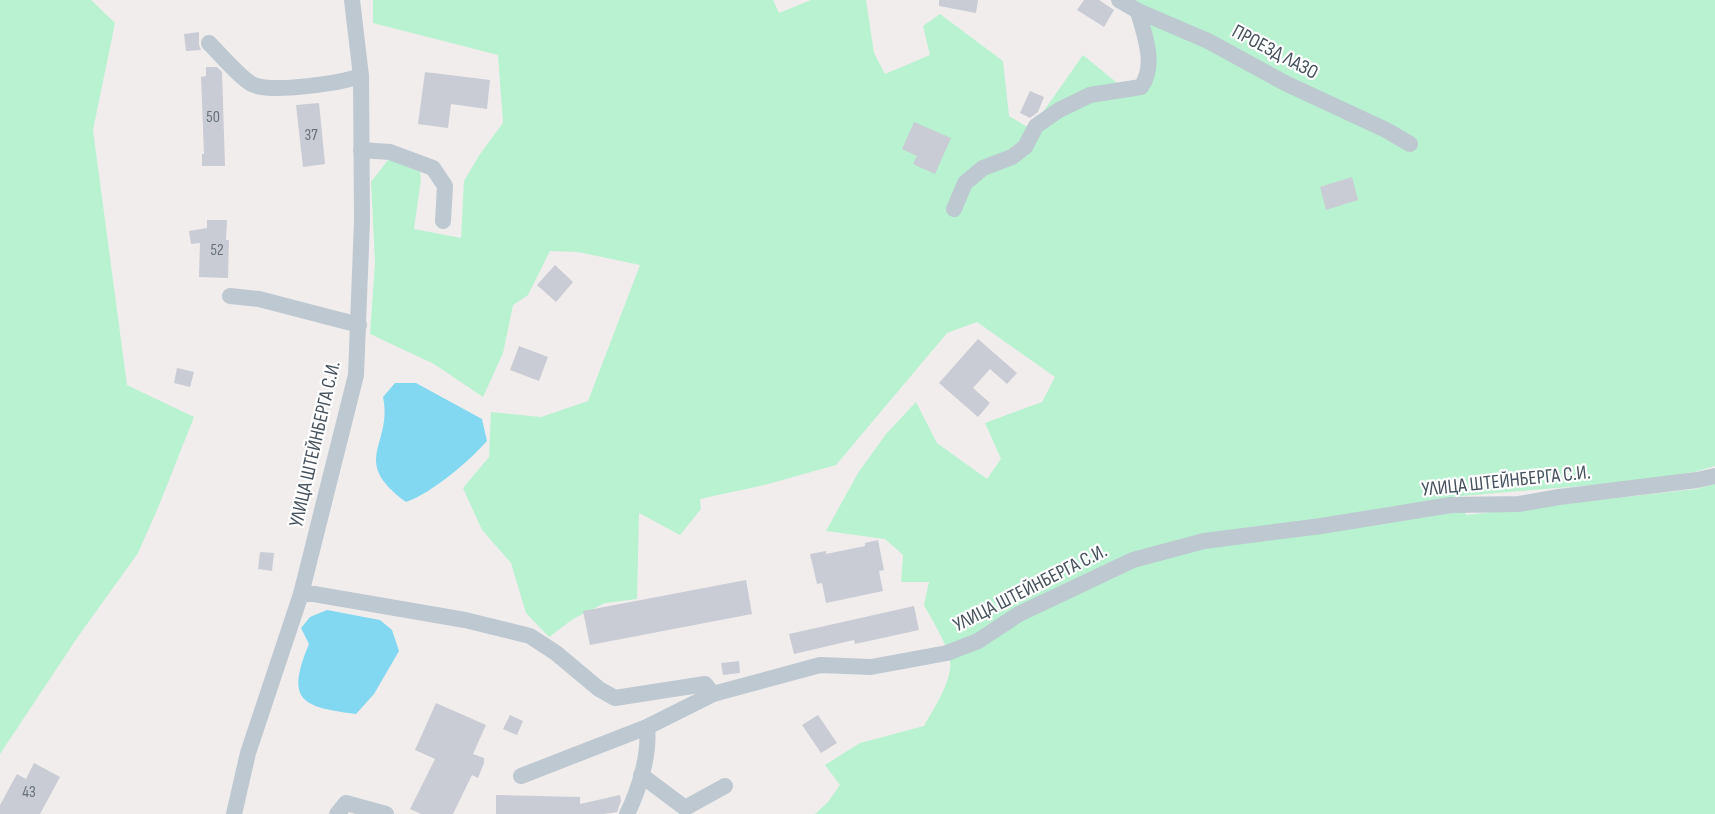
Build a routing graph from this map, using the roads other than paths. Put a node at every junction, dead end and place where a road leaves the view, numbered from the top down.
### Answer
1 (352, 0) edge
2 (1119, 0) edge
3 (1138, 10) junction
4 (209, 44) dead end
5 (361, 76) junction
6 (1410, 144) dead end
7 (361, 150) junction
8 (954, 209) dead end
9 (443, 221) dead end
10 (230, 296) dead end
11 (359, 325) junction
12 (1715, 476) edge
13 (301, 594) junction
14 (713, 694) junction
15 (647, 727) junction
16 (641, 775) junction
17 (522, 776) dead end
18 (725, 786) dead end
19 (234, 814) edge
20 (337, 814) edge
21 (386, 814) edge
22 (627, 814) edge

1 - 5 street, УЛИЦА ШТЕЙНБЕРГА С.И.
2 - 3 street, ПРОЕЗД ЛАЗО
3 - 6 street, ПРОЕЗД ЛАЗО
3 - 8 street
4 - 5 street
5 - 7 street, УЛИЦА ШТЕЙНБЕРГА С.И.
7 - 9 street
7 - 11 street, УЛИЦА ШТЕЙНБЕРГА С.И.
10 - 11 street
11 - 13 street, УЛИЦА ШТЕЙНБЕРГА С.И.
12 - 14 street, УЛИЦА ШТЕЙНБЕРГА С.И.
13 - 14 street
13 - 19 street, УЛИЦА ШТЕЙНБЕРГА С.И.
14 - 15 street, УЛИЦА ШТЕЙНБЕРГА С.И.
15 - 16 street
15 - 17 street, УЛИЦА ШТЕЙНБЕРГА С.И.
16 - 18 street
16 - 22 street
20 - 21 street

